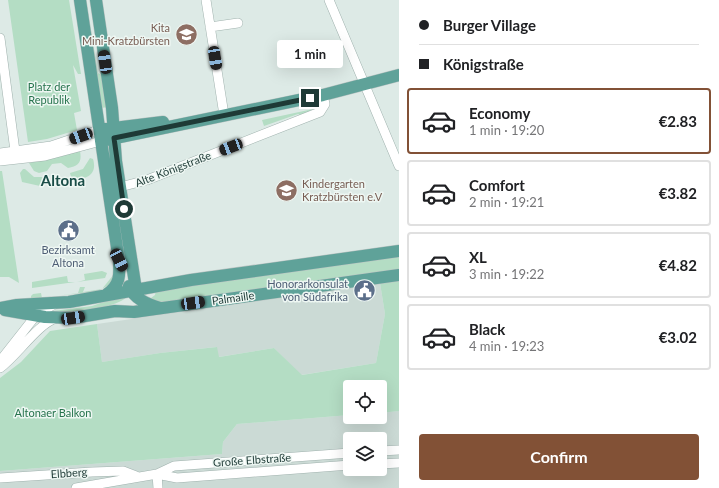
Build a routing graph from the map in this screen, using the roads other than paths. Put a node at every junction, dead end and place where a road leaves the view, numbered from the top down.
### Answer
1 (80, 0) edge
2 (96, 0) edge
3 (206, 0) edge
4 (329, 0) edge
5 (238, 23) dead end
6 (210, 27) junction
7 (0, 38) edge
8 (399, 75) edge
9 (364, 85) junction
10 (323, 95) junction
11 (224, 115) junction
12 (114, 133) junction
13 (100, 136) junction
14 (0, 153) edge
15 (16, 156) junction
16 (0, 161) edge
17 (399, 166) edge
18 (120, 187) junction
19 (399, 251) edge
20 (119, 260) junction
21 (399, 275) edge
22 (134, 292) junction
23 (107, 294) junction
24 (30, 304) junction
25 (58, 304) junction
26 (0, 308) edge
27 (160, 308) junction
28 (115, 311) junction
29 (41, 317) junction
30 (0, 361) edge
31 (0, 368) edge
32 (399, 450) edge
33 (387, 451) edge
34 (343, 454) edge
35 (399, 462) edge
36 (387, 463) edge
37 (343, 466) edge
38 (157, 474) junction
39 (137, 477) junction
40 (0, 478) edge
41 (76, 488) edge
42 (158, 488) edge

1 - 13 main road
2 - 12 main road
3 - 6 street
4 - 9 street
5 - 6 street
6 - 11 street
7 - 15 street
8 - 9 main road
9 - 10 main road
9 - 17 street
10 - 11 main road
10 - 18 street, Alte Königstraße
11 - 12 main road
12 - 13 main road
12 - 18 main road
13 - 15 street
13 - 20 main road
14 - 15 street
15 - 16 street
18 - 22 main road
19 - 22 main road, Palmaille
20 - 22 main road
20 - 23 main road
21 - 27 main road, Palmaille
22 - 23 main road, Palmaille
22 - 27 main road
22 - 28 main road, Palmaille
23 - 25 main road, Palmaille
24 - 25 main road, Palmaille
24 - 26 main road, Palmaille
24 - 29 street, Palmaille
25 - 29 street, Palmaille
26 - 29 main road, Palmaille
27 - 28 main road, Palmaille
28 - 29 main road, Palmaille
29 - 30 street
29 - 31 street
32 - 33 street
34 - 38 street, Große Elbstraße
35 - 36 street
37 - 38 street, Große Elbstraße
38 - 39 street, Große Elbstraße
38 - 42 street
39 - 40 street, Elbberg
39 - 41 street, Große Elbstraße

